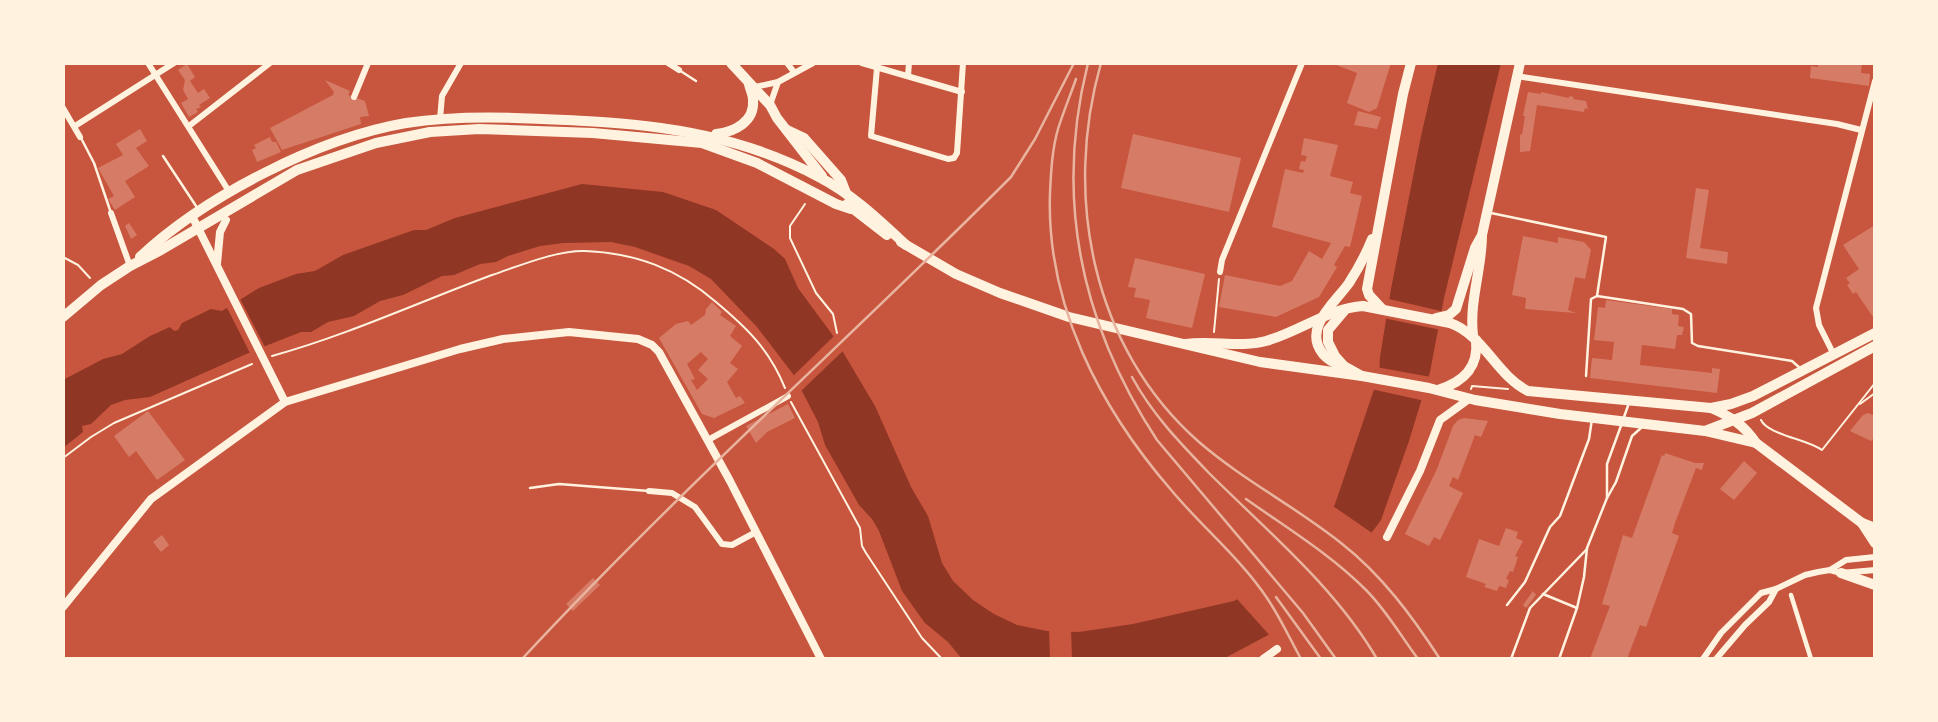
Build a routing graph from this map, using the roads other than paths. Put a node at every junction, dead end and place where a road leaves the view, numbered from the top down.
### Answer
1 (148, 63) edge
2 (174, 63) edge
3 (270, 63) edge
4 (368, 63) edge
5 (461, 63) edge
6 (668, 63) edge
7 (731, 63) edge
8 (787, 63) edge
9 (813, 63) edge
10 (862, 63) edge
11 (909, 63) edge
12 (963, 63) edge
13 (1302, 63) edge
14 (1411, 63) edge
15 (1520, 63) edge
16 (877, 68) junction
17 (679, 70) joint
18 (794, 72) junction
19 (156, 74) junction
20 (908, 76) junction
21 (1516, 76) junction
22 (696, 81) dead end
23 (1875, 81) edge
24 (778, 82) junction
25 (752, 88) junction
26 (962, 92) junction
27 (354, 97) dead end
28 (770, 105) junction
29 (63, 108) edge
30 (777, 118) junction
31 (440, 119) junction
32 (75, 126) junction
33 (189, 126) junction
34 (786, 130) junction
35 (1861, 130) junction
36 (709, 135) junction
37 (80, 137) joint
38 (163, 156) dead end
39 (297, 170) junction
40 (827, 181) junction
41 (230, 192) junction
42 (846, 193) junction
43 (850, 209) junction
44 (1488, 212) junction
45 (111, 213) joint
46 (196, 214) junction
47 (226, 220) joint
48 (1378, 223) junction
49 (198, 228) junction
50 (1482, 235) junction
51 (909, 247) junction
52 (130, 266) junction
53 (218, 267) junction
54 (1220, 272) road end
55 (1597, 296) junction
56 (1349, 307) junction
57 (1378, 307) junction
58 (63, 317) edge
59 (1322, 318) junction
60 (1430, 318) junction
61 (1875, 333) edge
62 (1474, 338) junction
63 (1180, 343) junction
64 (1875, 346) edge
65 (1834, 355) junction
66 (1344, 366) junction
67 (1802, 371) junction
68 (1363, 376) junction
69 (1586, 376) dead end
70 (1434, 389) junction
71 (788, 396) road end
72 (1469, 399) junction
73 (285, 402) junction
74 (1629, 402) junction
75 (1711, 408) junction
76 (1593, 416) junction
77 (1623, 420) junction
78 (1736, 420) junction
79 (1647, 424) junction
80 (1705, 431) junction
81 (708, 440) junction
82 (1756, 443) junction
83 (530, 488) dead end
84 (649, 491) joint
85 (1607, 498) junction
86 (1863, 523) junction
87 (1875, 528) edge
88 (756, 532) junction
89 (1387, 537) dead end
90 (1875, 543) edge
91 (1587, 548) junction
92 (1875, 557) edge
93 (1875, 570) edge
94 (1835, 571) junction
95 (1875, 584) edge
96 (1776, 589) junction
97 (1543, 594) junction
98 (1791, 595) dead end
99 (1507, 605) dead end
100 (63, 607) edge
101 (1577, 608) junction
102 (1277, 649) dead end
103 (821, 659) edge
104 (1263, 659) edge
105 (1511, 659) edge
106 (1559, 659) edge
107 (1703, 659) edge
108 (1716, 659) edge
109 (1811, 659) edge

1 - 19 street
2 - 19 street
3 - 33 street
4 - 27 street
5 - 31 street
6 - 17 street
7 - 25 highway
8 - 18 street
9 - 18 street
10 - 16 street
11 - 20 street
12 - 26 street
13 - 54 street
14 - 48 highway
15 - 21 highway
16 - 20 street
16 - 26 street
17 - 22 lane
18 - 24 street
19 - 32 street
19 - 33 street
20 - 26 street
21 - 35 street
21 - 44 highway
23 - 35 street
24 - 25 street
24 - 28 street
25 - 28 highway
25 - 30 highway
25 - 36 highway
28 - 30 highway
29 - 32 street
30 - 34 highway
31 - 36 highway
31 - 41 highway
32 - 37 street
33 - 41 street
34 - 40 highway
34 - 42 highway
35 - 65 street
36 - 40 highway
37 - 45 lane
38 - 46 lane
39 - 43 highway
39 - 47 highway
39 - 49 highway
40 - 42 highway
40 - 43 highway
41 - 46 highway
42 - 51 highway
43 - 51 highway
44 - 50 highway
44 - 55 lane
45 - 52 street
46 - 49 street
46 - 52 highway
47 - 53 street
48 - 57 highway
48 - 59 highway
49 - 52 highway
49 - 53 street
50 - 60 highway
50 - 62 highway
51 - 63 highway
52 - 58 highway
53 - 73 street
55 - 67 lane
55 - 69 lane
56 - 57 highway
56 - 59 highway
56 - 66 highway
57 - 60 highway
59 - 63 highway
59 - 66 highway
60 - 62 highway
61 - 65 main road
62 - 70 highway
62 - 74 highway
63 - 68 highway
64 - 78 main road
65 - 67 main road
66 - 68 highway
67 - 75 main road
68 - 70 highway
70 - 72 highway
71 - 81 street
72 - 76 highway
72 - 89 street
73 - 81 street
73 - 100 street
74 - 75 highway
74 - 77 lane
75 - 78 highway
76 - 77 highway
76 - 99 lane
77 - 79 highway
77 - 85 lane
78 - 80 main road
78 - 82 highway
79 - 80 highway
79 - 85 lane
80 - 82 highway
81 - 88 street
82 - 86 highway
83 - 84 lane
84 - 88 street
85 - 91 lane
86 - 87 highway
86 - 90 highway
88 - 103 street
91 - 97 lane
91 - 101 lane
92 - 94 street
93 - 94 street
94 - 95 highway
94 - 96 street
96 - 107 street
96 - 108 street
97 - 101 lane
97 - 105 lane
98 - 109 street
101 - 106 lane
102 - 104 street

